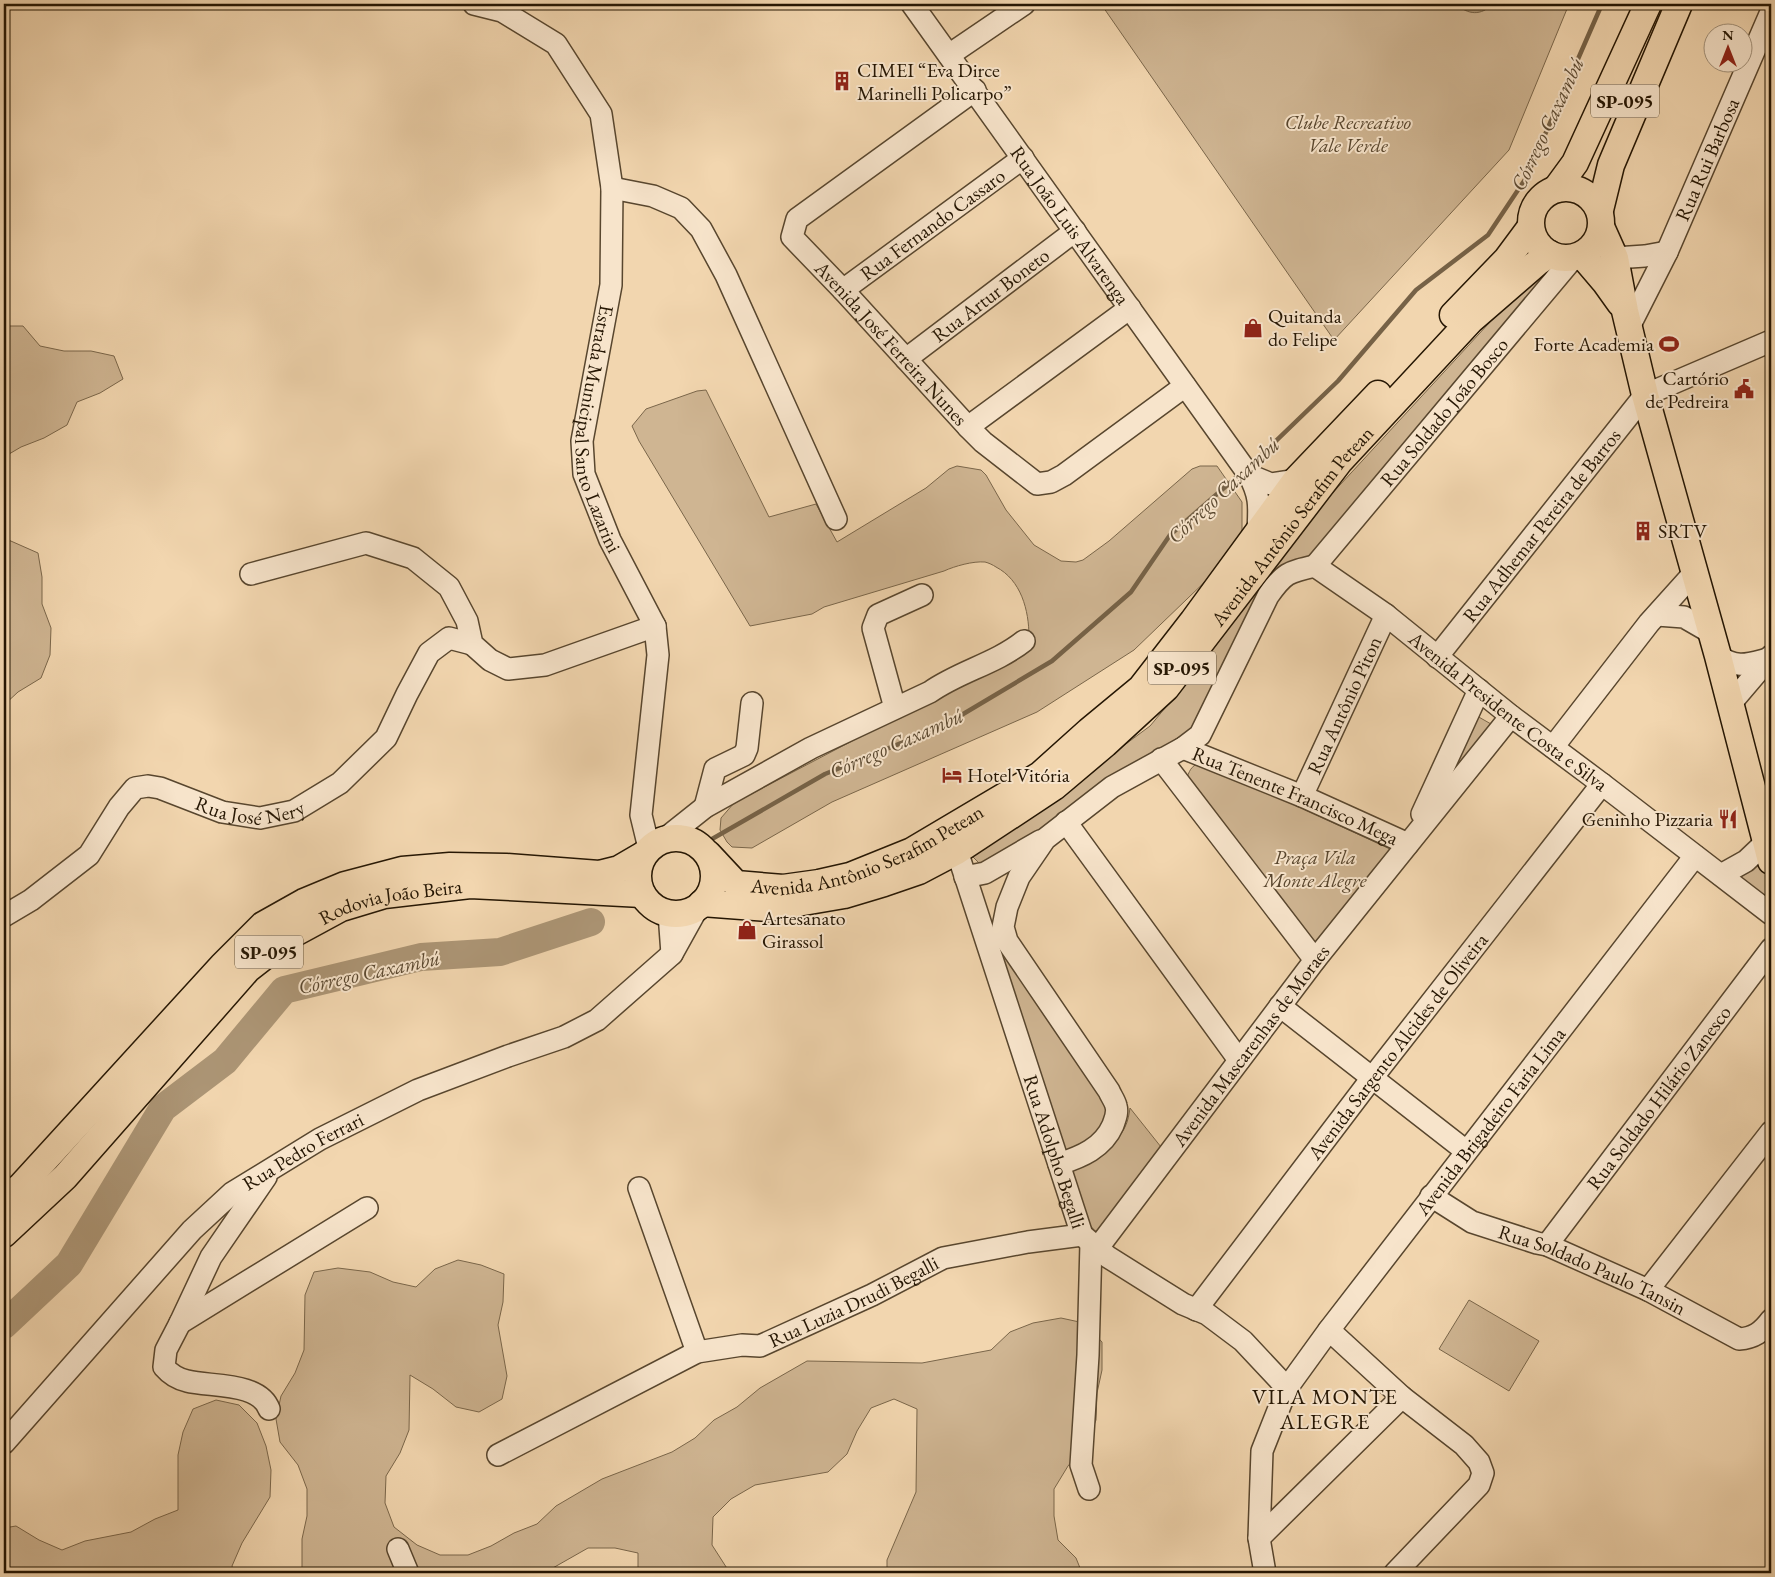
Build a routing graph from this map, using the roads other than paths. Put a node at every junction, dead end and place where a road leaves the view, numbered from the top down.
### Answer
1 (474, 4) edge
2 (912, 4) edge
3 (1024, 4) edge
4 (1648, 4) edge
5 (1666, 4) edge
6 (1679, 4) edge
7 (1771, 12) edge
8 (950, 55) junction
9 (975, 90) junction
10 (1024, 158) junction
11 (612, 188) junction
12 (1556, 189) junction
13 (1599, 213) junction
14 (1530, 228) junction
15 (1076, 231) junction
16 (1667, 252) junction
17 (1569, 255) junction
18 (1614, 258) junction
19 (844, 290) junction
20 (1130, 308) junction
21 (1627, 319) junction
22 (1771, 341) edge
23 (906, 359) junction
24 (1185, 386) junction
25 (1645, 395) junction
26 (968, 427) junction
27 (1248, 474) junction
28 (1296, 480) junction
29 (836, 520) dead end
30 (1258, 532) junction
31 (1315, 566) junction
32 (1694, 573) junction
33 (251, 574) dead end
34 (922, 595) dead end
35 (1386, 615) junction
36 (1657, 615) junction
37 (655, 626) junction
38 (1024, 641) dead end
39 (472, 644) junction
40 (1714, 644) junction
41 (1437, 657) junction
42 (1770, 658) edge
43 (1479, 690) junction
44 (1731, 703) junction
45 (752, 704) dead end
46 (895, 708) junction
47 (1511, 716) junction
48 (1553, 747) junction
49 (1183, 748) junction
50 (1161, 759) junction
51 (1602, 784) junction
52 (1302, 796) junction
53 (706, 807) junction
54 (1066, 822) junction
55 (1045, 839) junction
56 (1408, 844) junction
57 (653, 847) junction
58 (957, 851) junction
59 (1769, 851) edge
60 (708, 854) junction
61 (1695, 856) junction
62 (1720, 875) junction
63 (965, 877) junction
64 (642, 894) junction
65 (699, 906) junction
66 (669, 913) junction
67 (1771, 914) edge
68 (4, 916) edge
69 (994, 931) junction
70 (1771, 949) edge
71 (672, 954) junction
72 (1315, 960) junction
73 (1280, 1006) junction
74 (1238, 1060) junction
75 (1372, 1078) junction
76 (1771, 1132) edge
77 (1466, 1151) junction
78 (1059, 1164) junction
79 (272, 1168) junction
80 (639, 1188) dead end
81 (1431, 1196) junction
82 (4, 1200) edge
83 (367, 1208) dead end
84 (4, 1234) edge
85 (1090, 1242) junction
86 (1547, 1245) junction
87 (1648, 1290) junction
88 (1196, 1310) junction
89 (1771, 1320) edge
90 (180, 1324) junction
91 (1329, 1330) junction
92 (697, 1352) junction
93 (1288, 1388) junction
94 (1402, 1397) junction
95 (269, 1409) dead end
96 (4, 1444) edge
97 (498, 1455) dead end
98 (1089, 1489) dead end
99 (1259, 1538) junction
100 (398, 1549) dead end
101 (408, 1573) edge
102 (1265, 1573) edge
103 (1395, 1573) edge

1 - 11 street, Estrada Municipal Santo Lazarini
2 - 8 street, Rua João Luis Alvarenga
3 - 8 street
4 - 12 main road, SP-095
5 - 13 main road, SP-095
6 - 13 main road
7 - 16 street, Rua Rui Barbosa
8 - 9 street, Rua João Luis Alvarenga
9 - 10 street, Rua João Luis Alvarenga
9 - 19 street, Avenida José Ferreira Nunes
10 - 15 street, Rua João Luis Alvarenga
10 - 19 street, Rua Fernando Cassaro
11 - 29 street
11 - 37 street, Estrada Municipal Santo Lazarini
12 - 13 main road
12 - 14 main road, SP-095
13 - 17 main road, SP-095
13 - 18 main road
14 - 17 main road
14 - 28 main road, Avenida Antônio Serafim Petean / SP-095
15 - 20 street, Rua João Luis Alvarenga
15 - 23 street, Rua Artur Boneto
16 - 18 street
16 - 21 street, Rua Rui Barbosa
17 - 21 main road
17 - 31 street, Rua Soldado João Bosco
17 - 58 main road, Avenida Antônio Serafim Petean / SP-095
18 - 21 main road
19 - 23 street, Avenida José Ferreira Nunes
20 - 24 street, Rua João Luis Alvarenga
20 - 26 street
21 - 25 main road
22 - 25 street
23 - 26 street, Avenida José Ferreira Nunes
24 - 26 street, Avenida José Ferreira Nunes
24 - 27 street, Rua João Luis Alvarenga
25 - 32 main road
25 - 41 street, Rua Adhemar Pereira de Barros
27 - 28 street
27 - 30 street
28 - 30 main road, Avenida Antônio Serafim Petean / SP-095
30 - 60 main road, Avenida Antônio Serafim Petean / SP-095
31 - 35 street, Avenida Presidente Costa e Silva
31 - 49 street
32 - 36 street
32 - 40 main road
33 - 39 street
34 - 46 street
35 - 41 street, Avenida Presidente Costa e Silva
35 - 52 street, Rua Antônio Piton
36 - 40 street
36 - 48 street
37 - 39 street, Rua José Nery
37 - 57 street, Estrada Municipal Santo Lazarini
38 - 46 street
39 - 68 street, Rua José Nery
40 - 42 street
40 - 44 main road
41 - 43 street, Avenida Presidente Costa e Silva
42 - 44 street
43 - 47 street, Avenida Presidente Costa e Silva
43 - 56 street, Avenida Mascarenhas de Moraes
44 - 59 main road
45 - 53 street
46 - 53 street
47 - 48 street, Avenida Presidente Costa e Silva
47 - 56 street, Avenida Mascarenhas de Moraes
48 - 51 street, Avenida Presidente Costa e Silva
49 - 50 street
49 - 52 street, Rua Tenente Francisco Mega
50 - 54 street
50 - 72 street
51 - 61 street, Avenida Presidente Costa e Silva
51 - 75 street, Avenida Sargento Alcides de Oliveira
52 - 56 street, Rua Tenente Francisco Mega
53 - 57 street
54 - 55 street
54 - 74 street
55 - 63 street
55 - 69 street
56 - 72 street, Avenida Mascarenhas de Moraes
57 - 60 main road, SP-095
57 - 64 main road
57 - 82 main road, Rodovia João Beira / SP-095
58 - 63 street, Rua Adolpho Begalli
58 - 65 main road, Avenida Antônio Serafim Petean / SP-095
59 - 62 street
60 - 65 main road
61 - 62 street, Avenida Presidente Costa e Silva
61 - 77 street, Avenida Brigadeiro Faria Lima
62 - 67 street, Avenida Presidente Costa e Silva
63 - 69 street, Rua Adolpho Begalli
64 - 66 main road
64 - 84 main road, Rodovia João Beira / SP-095
65 - 66 main road, SP-095
65 - 71 street, Rua Pedro Ferrari
66 - 71 street
69 - 78 street, Rua Adolpho Begalli
69 - 78 street
70 - 86 street, Rua Soldado Hilário Zanesco
71 - 79 street, Rua Pedro Ferrari
72 - 73 street, Avenida Mascarenhas de Moraes
73 - 74 street, Avenida Mascarenhas de Moraes
73 - 75 street
74 - 85 street, Avenida Mascarenhas de Moraes
75 - 77 street
75 - 88 street, Avenida Sargento Alcides de Oliveira
76 - 87 street
77 - 81 street, Avenida Brigadeiro Faria Lima
78 - 85 street, Rua Adolpho Begalli
79 - 90 street
79 - 96 street, Rua Pedro Ferrari
80 - 92 street
81 - 86 street, Rua Soldado Paulo Tansin
81 - 91 street, Avenida Brigadeiro Faria Lima
83 - 90 street
85 - 88 street, Rua Adolpho Begalli
85 - 92 street, Rua Luzia Drudi Begalli
85 - 98 street
86 - 87 street, Rua Soldado Paulo Tansin
87 - 89 street, Rua Soldado Paulo Tansin
88 - 93 street, Rua Adolpho Begalli
90 - 95 street
91 - 93 street, Avenida Brigadeiro Faria Lima
91 - 94 street
92 - 97 street, Rua Luzia Drudi Begalli
93 - 99 street, Avenida Brigadeiro Faria Lima
94 - 99 street
94 - 103 street
99 - 102 street, Avenida Brigadeiro Faria Lima
100 - 101 street

